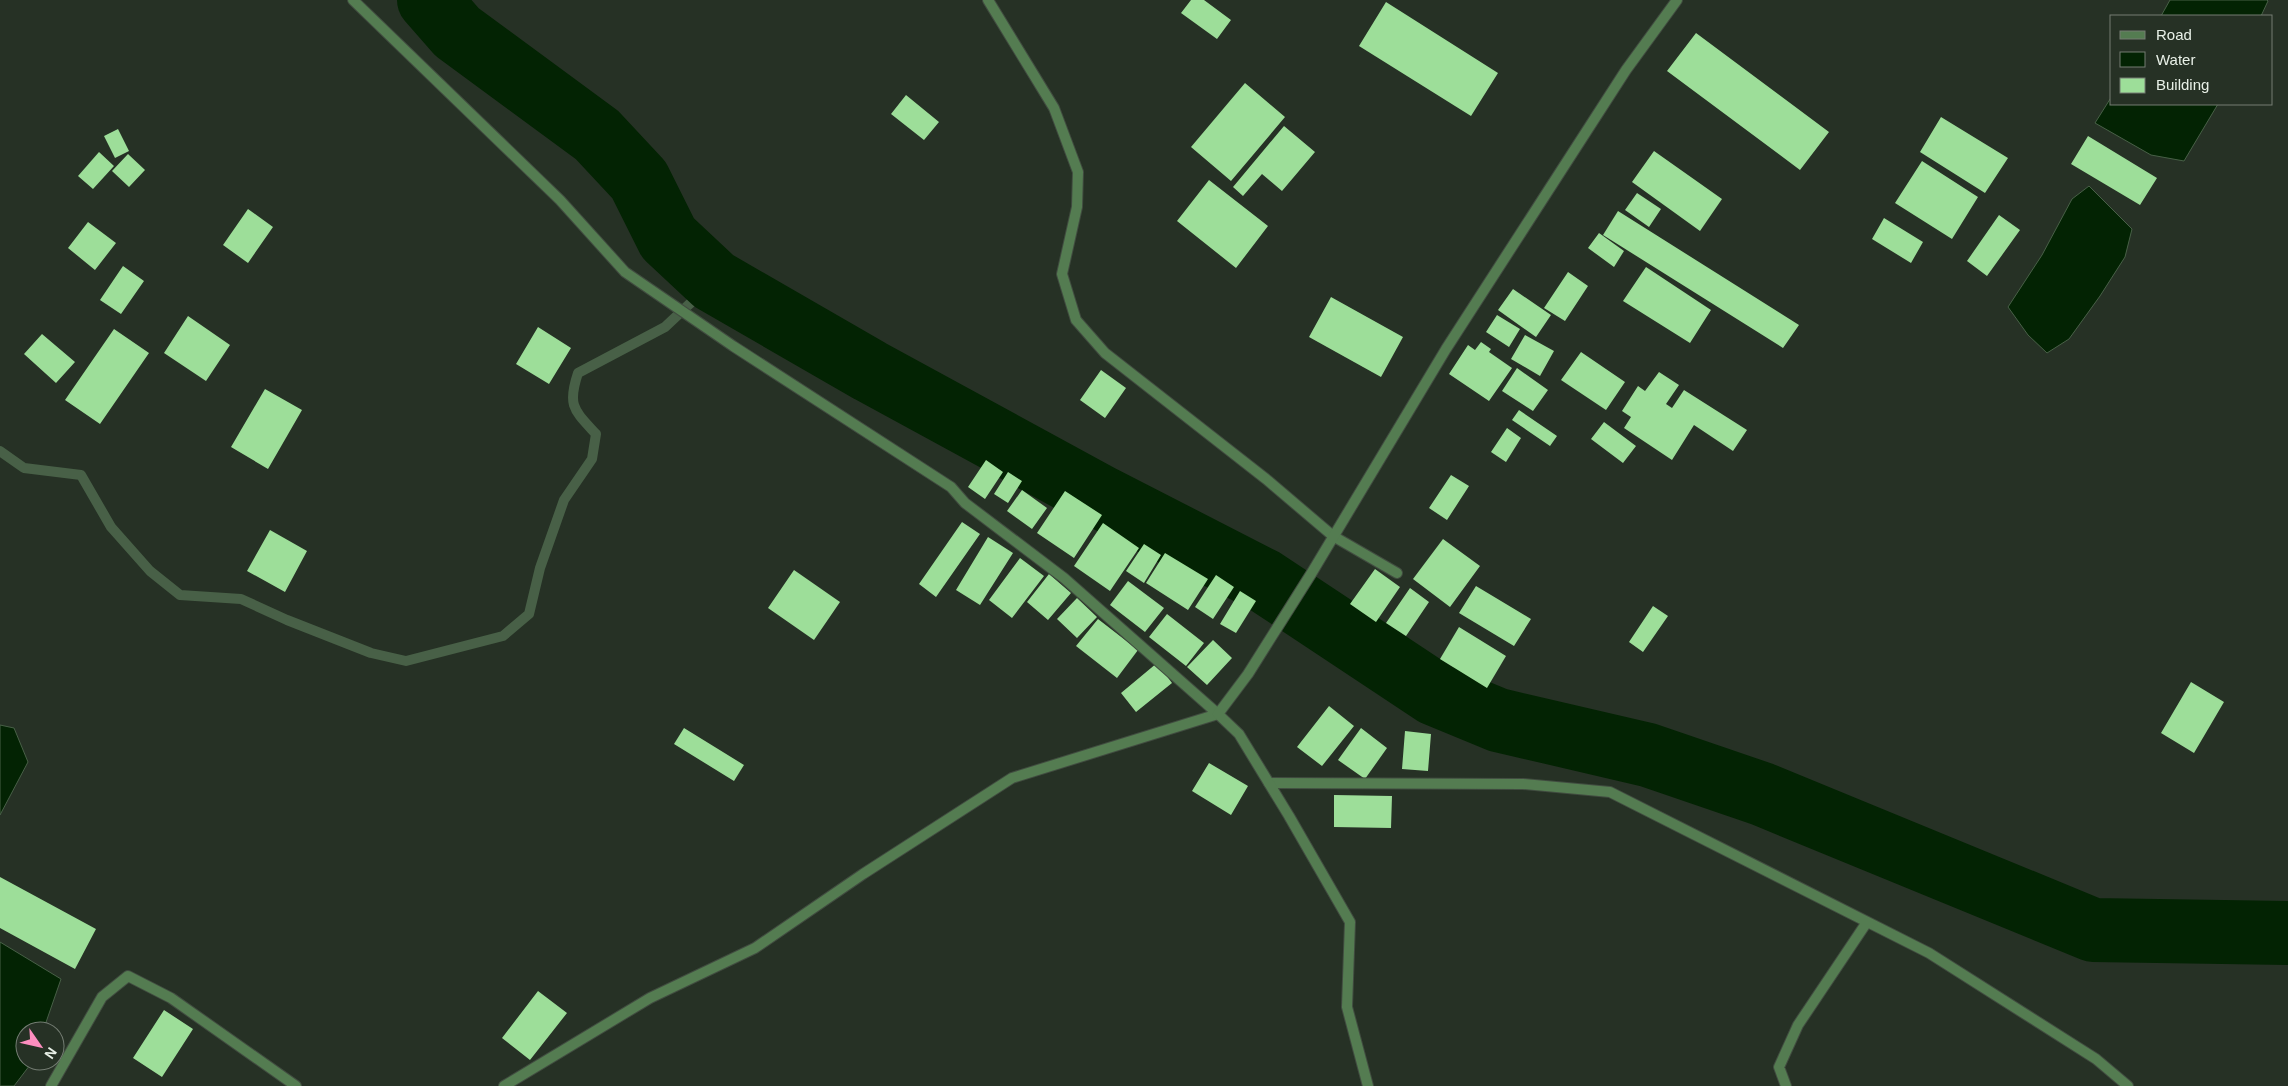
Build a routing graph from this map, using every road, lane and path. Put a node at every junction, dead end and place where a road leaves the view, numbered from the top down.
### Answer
1 (353, 0) edge
2 (988, 0) edge
3 (1677, 0) edge
4 (1333, 536) junction
5 (1397, 573) dead end
6 (1218, 714) junction
7 (1269, 783) junction
8 (1867, 922) junction
9 (51, 1086) edge
10 (296, 1086) edge
11 (504, 1086) edge
12 (1368, 1086) edge
13 (1786, 1086) edge
14 (2128, 1086) edge

1 - 6 street
2 - 4 street
3 - 4 street
4 - 5 street
4 - 6 street
6 - 7 street
6 - 11 street
7 - 8 street
7 - 12 street
8 - 13 street
8 - 14 street
9 - 10 street

